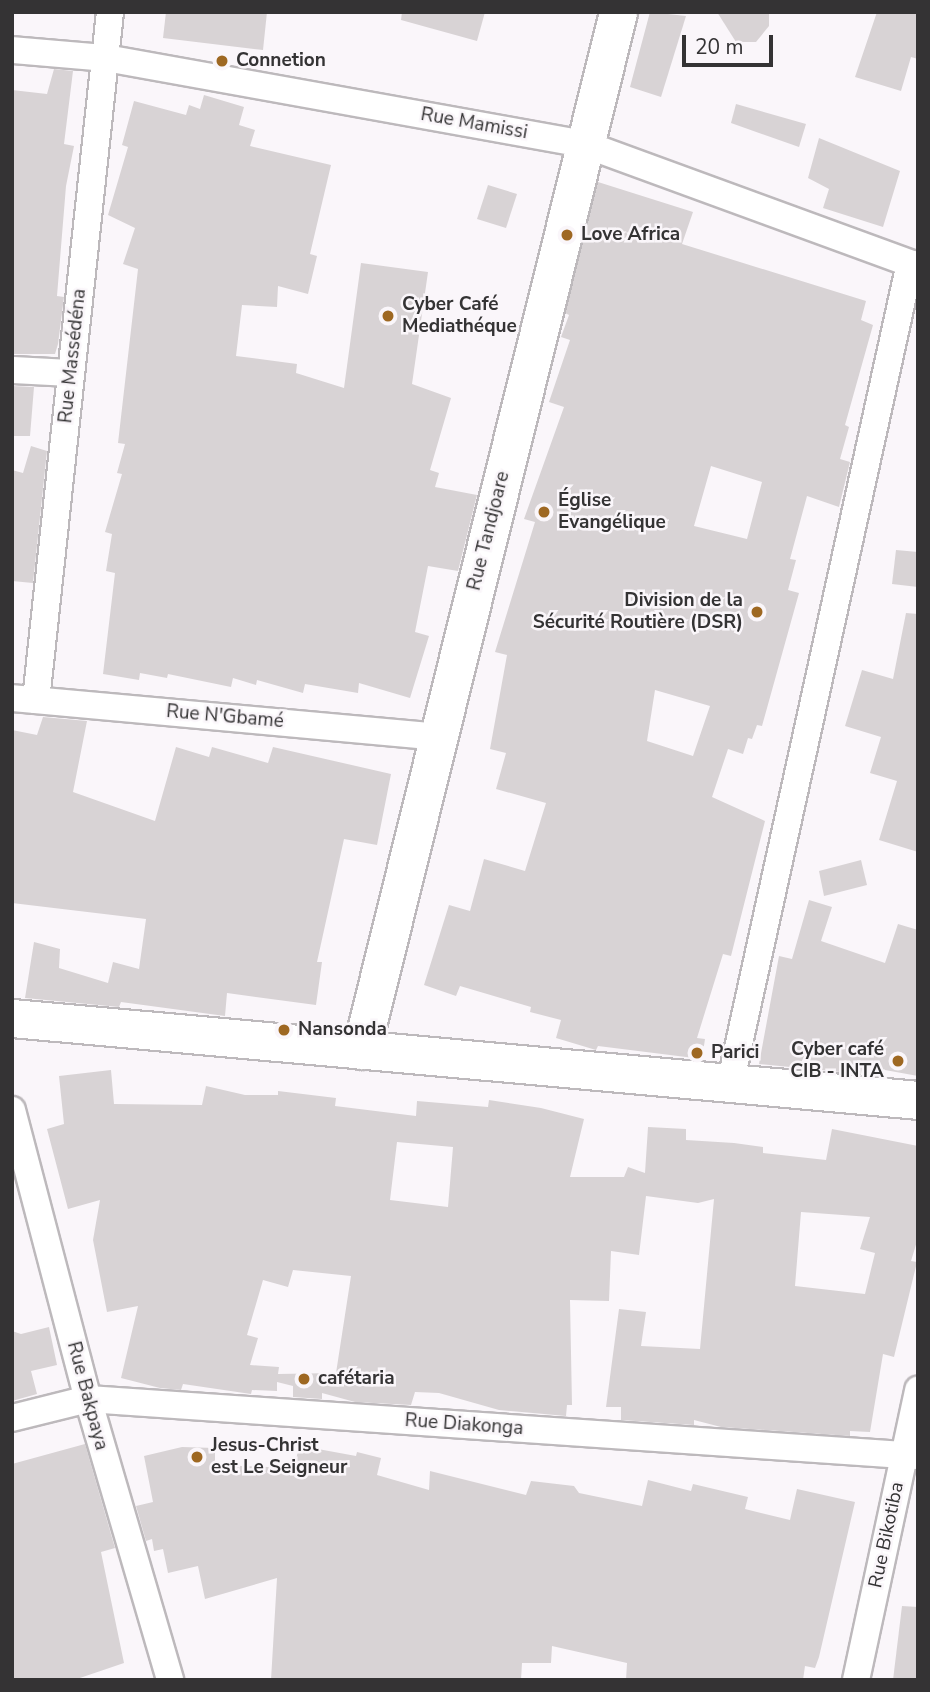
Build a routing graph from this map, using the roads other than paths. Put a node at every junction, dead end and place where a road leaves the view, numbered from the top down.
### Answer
1 (110, 12) edge
2 (618, 12) edge
3 (12, 50) edge
4 (106, 58) junction
5 (584, 144) junction
6 (914, 265) edge
7 (12, 370) edge
8 (71, 373) junction
9 (24, 699) edge
10 (438, 737) junction
11 (12, 1018) edge
12 (360, 1050) junction
13 (731, 1080) junction
14 (918, 1100) edge
15 (12, 1110) edge
16 (918, 1390) edge
17 (88, 1399) junction
18 (12, 1418) edge
19 (911, 1455) edge
20 (170, 1680) edge
21 (856, 1680) edge

1 - 4 street, Rue Massédéna
2 - 5 street, Rue Tandjoare
3 - 4 street, Rue Mamissi
4 - 5 street, Rue Mamissi
4 - 8 street, Rue Massédéna
5 - 6 street, Rue Mamissi
5 - 10 street, Rue Tandjoare
6 - 13 street
7 - 8 street
8 - 9 street, Rue Massédéna
9 - 10 street, Rue N'Gbamé
10 - 12 street, Rue Tandjoare
11 - 12 street
12 - 13 street
13 - 14 street
15 - 17 street, Rue Bakpaya
16 - 19 street, Rue Bikotiba
17 - 18 street, Rue Diakonga
17 - 19 street, Rue Diakonga
17 - 20 street, Rue Bakpaya
19 - 21 street, Rue Bikotiba

